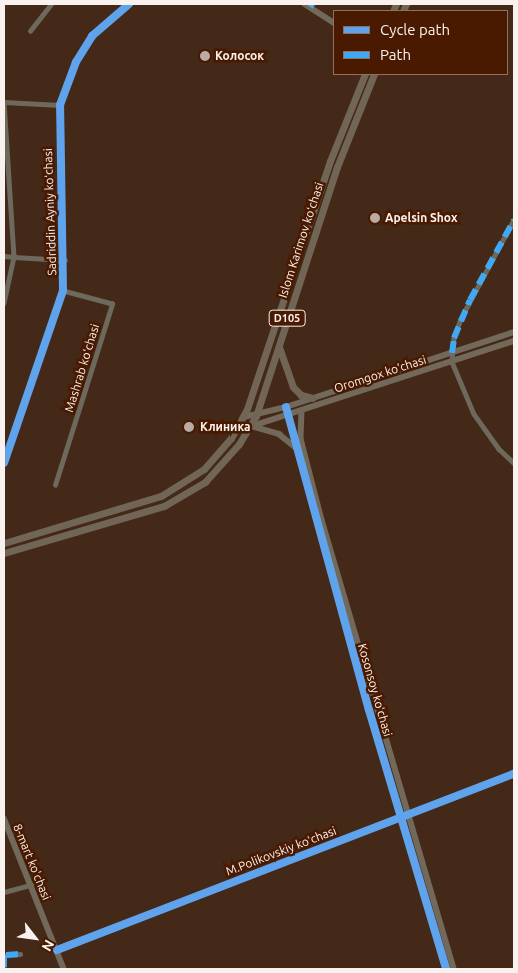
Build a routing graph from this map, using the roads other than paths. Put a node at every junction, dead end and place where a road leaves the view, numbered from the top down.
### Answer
1 (51, 4) edge
2 (129, 4) edge
3 (123, 5) edge
4 (309, 5) edge
5 (333, 22) edge
6 (30, 31) dead end
7 (365, 75) edge
8 (374, 75) edge
9 (4, 102) edge
10 (60, 105) junction
11 (514, 220) edge
12 (4, 256) edge
13 (14, 257) junction
14 (65, 260) junction
15 (63, 291) junction
16 (4, 302) edge
17 (514, 332) edge
18 (514, 341) edge
19 (278, 343) junction
20 (452, 353) junction
21 (452, 362) junction
22 (313, 398) junction
23 (286, 407) junction
24 (302, 410) junction
25 (288, 415) junction
26 (256, 416) junction
27 (242, 420) junction
28 (252, 426) junction
29 (297, 451) junction
30 (4, 463) edge
31 (514, 464) edge
32 (55, 486) dead end
33 (4, 543) edge
34 (4, 553) edge
35 (514, 774) edge
36 (410, 813) junction
37 (401, 816) junction
38 (4, 818) edge
39 (31, 885) junction
40 (4, 892) edge
41 (57, 950) junction
42 (20, 954) dead end
43 (5, 955) edge
44 (4, 969) edge
45 (64, 969) edge
46 (446, 969) edge
47 (454, 969) edge

1 - 6 street
2 - 3 street, Sadriddin Ayniy koʻchasi
3 - 10 street, Sadriddin Ayniy koʻchasi
4 - 5 street
7 - 27 main road, Islom Karimov koʻchasi / D105
8 - 19 main road, Islom Karimov koʻchasi / D105
9 - 10 street
9 - 13 street
10 - 14 street, Sadriddin Ayniy koʻchasi
11 - 20 street
12 - 13 street
13 - 14 street
13 - 16 street
14 - 15 street, Sadriddin Ayniy koʻchasi
15 - 30 street, Sadriddin Ayniy koʻchasi
15 - 32 street, Mashrab koʻchasi
17 - 20 street, Oromgox ko‘chasi
18 - 21 street, Oromgox ko‘chasi
19 - 22 main road
19 - 26 main road, Islom Karimov koʻchasi / D105
20 - 21 street
20 - 22 street, Oromgox ko‘chasi
21 - 24 street, Oromgox ko‘chasi
21 - 31 street
22 - 23 street, Oromgox ko‘chasi
23 - 25 street, Kosonsoy koʻchasi
23 - 26 street, Oromgox ko‘chasi
24 - 25 street, Oromgox ko‘chasi
24 - 36 street, Kosonsoy koʻchasi
25 - 28 street, Oromgox ko‘chasi
25 - 29 street, Kosonsoy koʻchasi
26 - 27 street, Oromgox ko‘chasi
26 - 28 main road, Islom Karimov koʻchasi / D105
27 - 28 street
27 - 33 main road, Islom Karimov koʻchasi / D105
28 - 29 street
28 - 34 main road, Islom Karimov koʻchasi / D105
29 - 37 street, Kosonsoy koʻchasi
35 - 36 street, M.Polikovskiy koʻchasi
36 - 37 street, M.Polikovskiy koʻchasi
36 - 47 street, Kosonsoy koʻchasi
37 - 41 street, M.Polikovskiy koʻchasi
37 - 46 street, Kosonsoy koʻchasi
38 - 39 street, 8-mart ko'chasi
39 - 40 street
39 - 41 street, 8-mart ko'chasi
41 - 45 street, 8-mart ko'chasi
42 - 43 street
43 - 44 street

